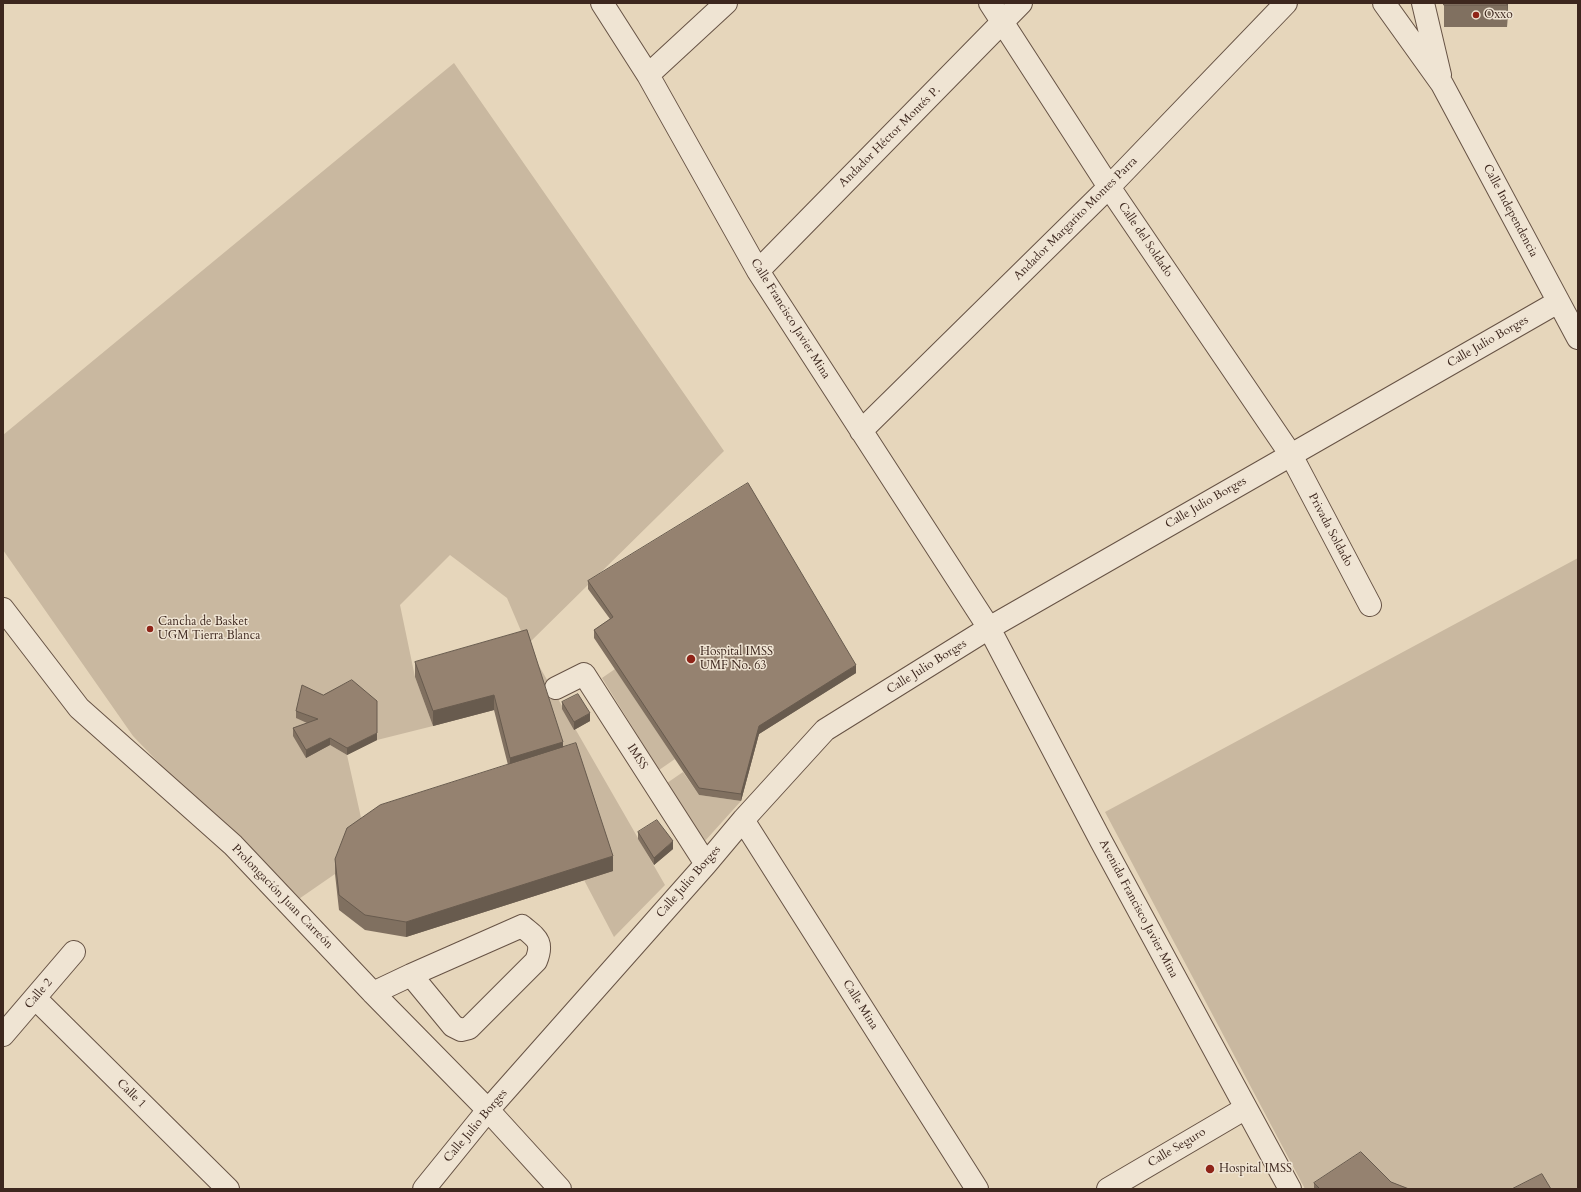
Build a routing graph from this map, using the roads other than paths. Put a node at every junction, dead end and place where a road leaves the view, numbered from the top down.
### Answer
1 (602, 3) edge
2 (726, 3) edge
3 (990, 3) edge
4 (1021, 3) edge
5 (1286, 3) edge
6 (1384, 3) edge
7 (1423, 3) edge
8 (1003, 22) junction
9 (648, 75) junction
10 (1442, 84) junction
11 (1109, 187) junction
12 (758, 271) junction
13 (1558, 302) junction
14 (1578, 338) edge
15 (861, 431) junction
16 (1290, 455) junction
17 (1370, 605) dead end
18 (3, 609) edge
19 (989, 628) junction
20 (556, 688) dead end
21 (743, 820) junction
22 (706, 864) junction
23 (74, 952) dead end
24 (411, 975) junction
25 (373, 993) junction
26 (35, 998) junction
27 (3, 1035) edge
28 (1246, 1108) junction
29 (488, 1110) junction
30 (228, 1189) edge
31 (424, 1189) edge
32 (560, 1189) edge
33 (976, 1189) edge
34 (1108, 1189) edge
35 (1290, 1189) edge

1 - 9 street, Calle Francisco Javier Mina
2 - 9 street
3 - 8 street, Calle del Soldado
4 - 8 street, Andador Héctor Montés P.
5 - 11 street, Andador Margarito Montes Parra
6 - 10 street, Calle Independencia
7 - 10 street, Calle Independencia
8 - 11 street, Calle del Soldado
8 - 12 street, Andador Héctor Montés P.
9 - 12 street, Calle Francisco Javier Mina
10 - 13 street, Calle Independencia
11 - 15 street, Andador Margarito Montes Parra
11 - 16 street, Calle del Soldado
12 - 15 street, Calle Francisco Javier Mina
13 - 14 street, Calle Independencia
13 - 16 street, Calle Julio Borges
15 - 19 street, Calle Francisco Javier Mina
16 - 17 street, Privada Soldado
16 - 19 street, Calle Julio Borges
18 - 25 street, Prolongación Juan Carreón
19 - 21 street, Calle Julio Borges
19 - 28 street, Avenida Francisco Javier Mina
20 - 22 street, IMSS
21 - 22 street, Calle Julio Borges
21 - 33 street, Calle Mina
22 - 29 street, Calle Julio Borges
23 - 26 street, Calle 2
24 - 24 street
24 - 25 street
25 - 29 street, Prolongación Juan Carreón
26 - 27 street, Calle 2
26 - 30 street, Calle 1
28 - 34 street, Calle Seguro
28 - 35 street, Avenida Francisco Javier Mina
29 - 31 street, Calle Julio Borges
29 - 32 street, Prolongación Juan Carreón

